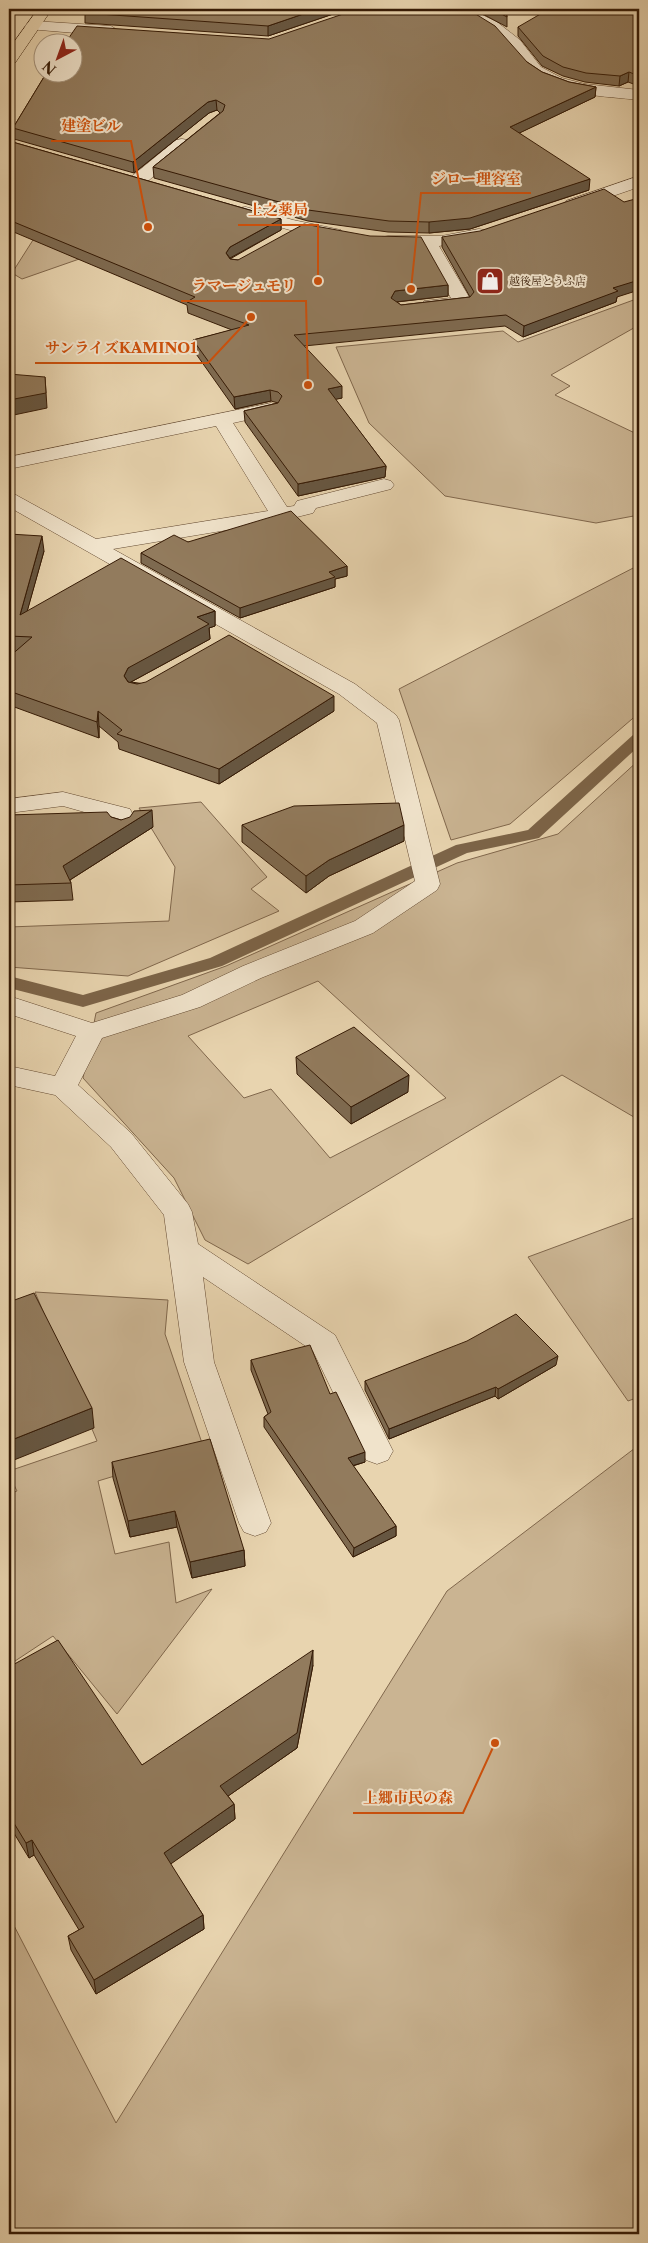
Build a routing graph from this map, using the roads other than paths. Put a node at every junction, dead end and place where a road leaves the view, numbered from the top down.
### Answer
1 (45, 9) edge
2 (455, 9) edge
3 (33, 26) junction
4 (122, 32) edge
5 (9, 60) edge
6 (639, 95) edge
7 (194, 134) edge
8 (119, 176) edge
9 (137, 181) junction
10 (639, 181) edge
11 (158, 187) edge
12 (233, 209) edge
13 (555, 210) edge
14 (302, 227) junction
15 (496, 229) edge
16 (350, 237) edge
17 (370, 240) edge
18 (278, 241) edge
19 (428, 242) junction
20 (410, 307) edge
21 (271, 409) edge
22 (221, 419) junction
23 (9, 463) edge
24 (384, 485) edge
25 (9, 499) edge
26 (281, 515) junction
27 (92, 546) junction
28 (244, 631) junction
29 (219, 645) edge
30 (9, 806) edge
31 (122, 827) edge
32 (9, 1005) edge
33 (92, 1032) junction
34 (9, 1076) edge
35 (63, 1087) junction
36 (185, 1250) junction
37 (378, 1451) dead end
38 (255, 1523) dead end

1 - 3 main road
2 - 6 street
3 - 4 street
3 - 5 main road
7 - 9 street
8 - 9 street
9 - 11 street
10 - 13 street
12 - 14 street
14 - 16 street
14 - 18 street
15 - 19 street
17 - 19 street
19 - 20 street
21 - 22 street
22 - 23 street
22 - 26 street
24 - 26 street
25 - 27 street
26 - 27 street
27 - 28 street
28 - 29 street
28 - 33 street
30 - 31 street
32 - 33 street
33 - 35 street
34 - 35 street
35 - 36 street
36 - 37 street
36 - 38 street

